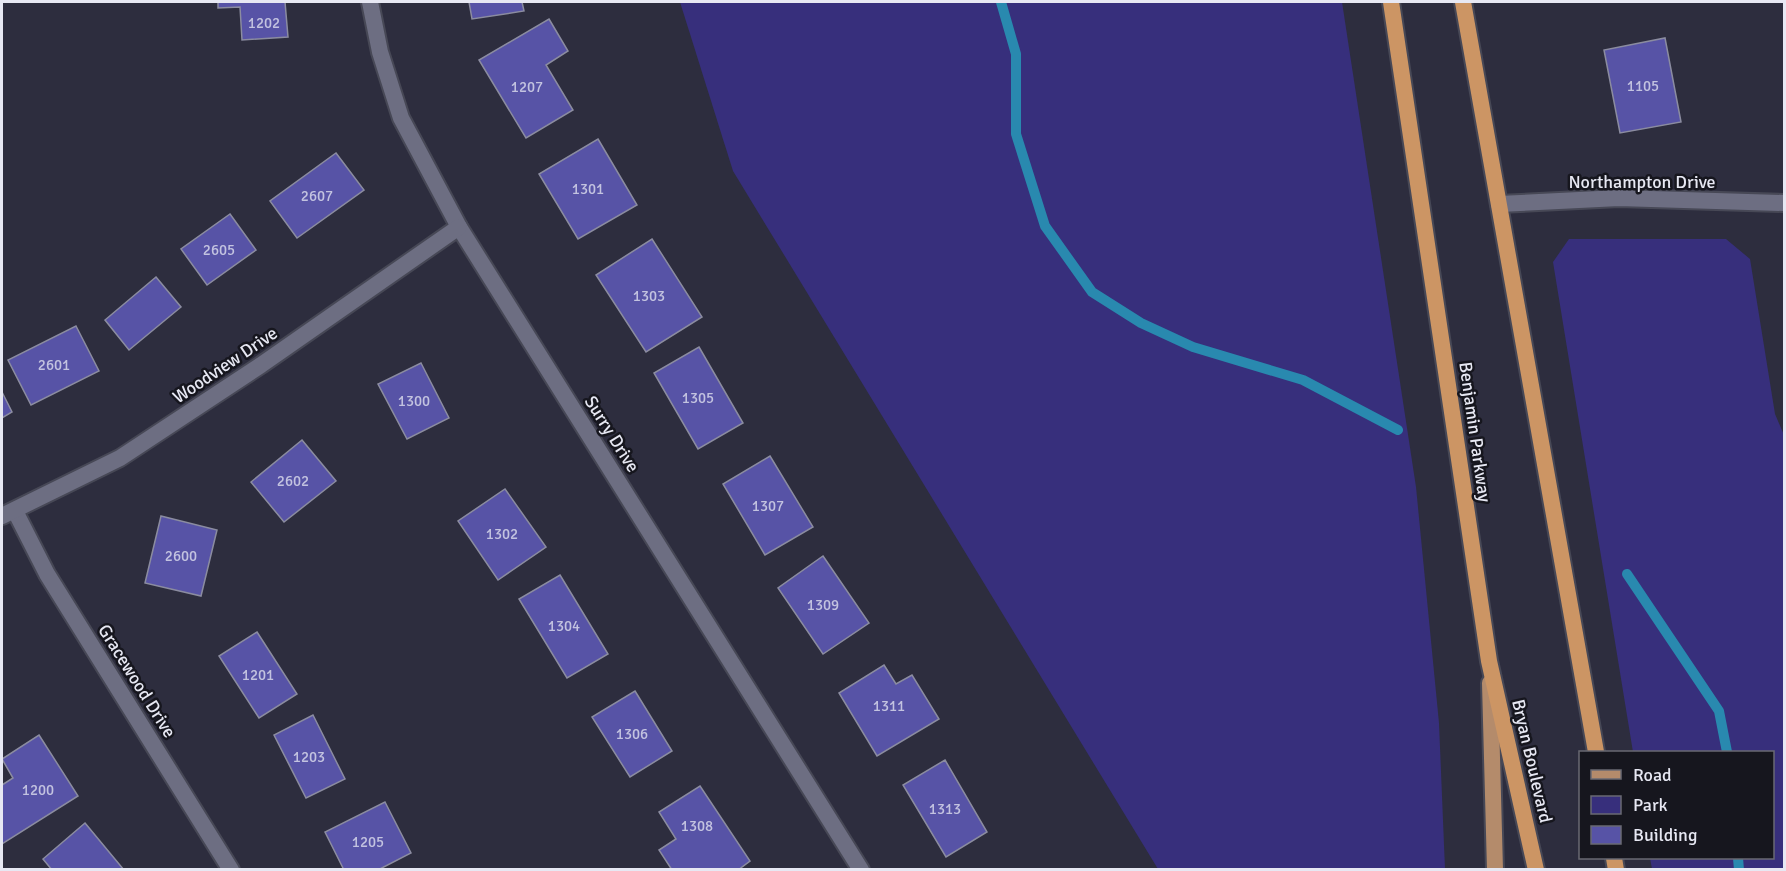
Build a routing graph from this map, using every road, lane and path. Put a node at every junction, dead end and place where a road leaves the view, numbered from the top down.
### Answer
1 (370, 2) edge
2 (1391, 2) edge
3 (1463, 2) edge
4 (1499, 204) junction
5 (1784, 207) edge
6 (459, 227) junction
7 (8, 513) edge
8 (1489, 662) junction
9 (1596, 751) edge
10 (231, 870) edge
11 (861, 870) edge
12 (1495, 870) edge
13 (1536, 870) edge

1 - 6 street, Surry Drive
2 - 8 highway, Benjamin Parkway
3 - 4 highway
4 - 5 street, Northampton Drive
4 - 9 highway
6 - 7 street, Woodview Drive
6 - 11 street, Surry Drive
7 - 10 street, Gracewood Drive
8 - 12 main road, Benjamin Parkway
8 - 13 highway, Bryan Boulevard

